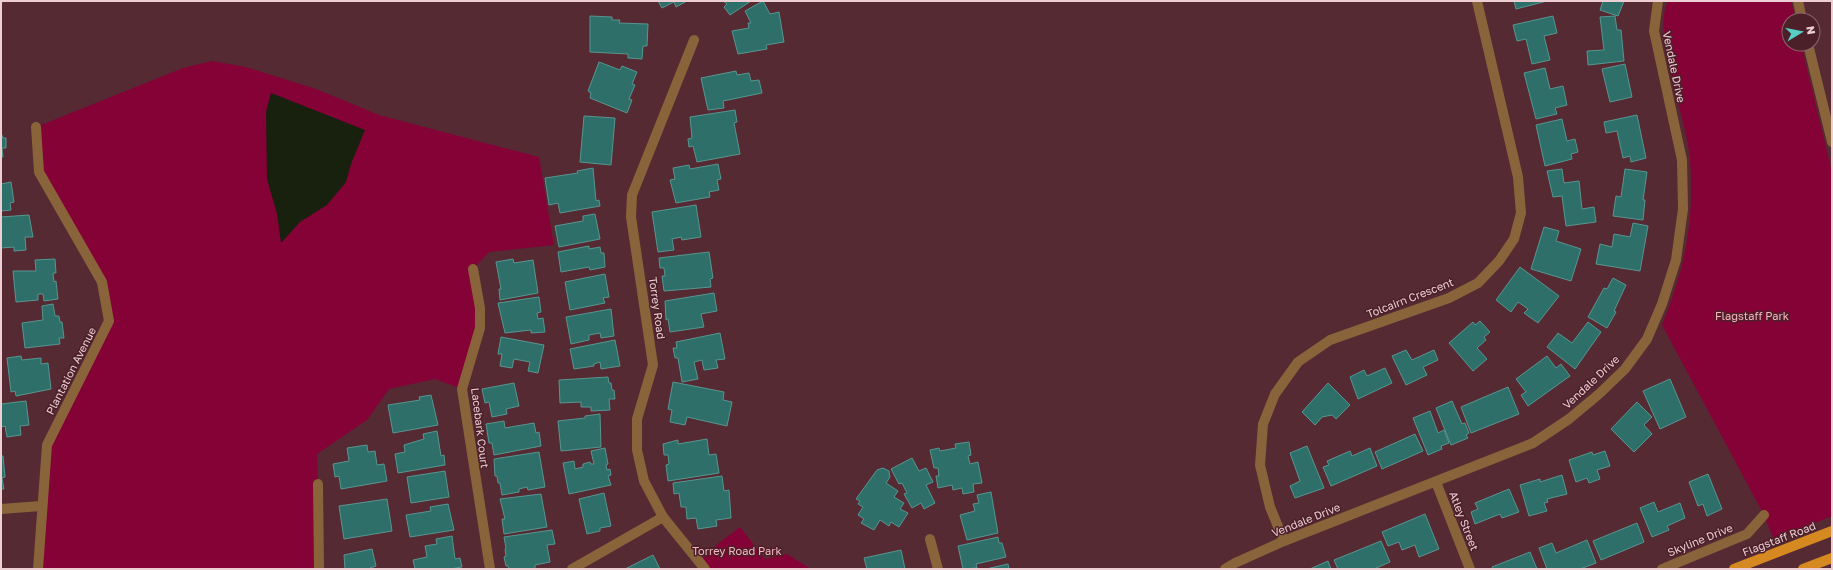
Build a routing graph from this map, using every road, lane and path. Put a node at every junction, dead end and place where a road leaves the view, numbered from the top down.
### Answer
1 (1477, 1) edge
2 (1658, 1) edge
3 (1798, 1) edge
4 (1800, 12) edge
5 (694, 40) dead end
6 (1810, 52) edge
7 (36, 127) dead end
8 (1832, 142) edge
9 (473, 269) dead end
10 (1436, 482) junction
11 (318, 484) dead end
12 (42, 506) junction
13 (1, 509) edge
14 (1764, 515) dead end
15 (664, 517) junction
16 (1832, 531) edge
17 (930, 539) dead end
18 (1284, 541) junction
19 (1832, 558) edge
20 (38, 569) edge
21 (319, 569) edge
22 (490, 569) edge
23 (572, 569) edge
24 (705, 569) edge
25 (938, 569) edge
26 (1225, 569) edge
27 (1470, 569) edge
28 (1662, 569) edge
29 (1734, 569) edge
30 (1803, 569) edge

1 - 18 street, Tolcairn Crescent
2 - 10 street, Vendale Drive
3 - 4 street
5 - 15 street, Torrey Road
6 - 8 street
7 - 12 street, Plantation Avenue
9 - 22 street, Lacebark Court
10 - 18 street, Vendale Drive
10 - 27 street, Atley Street
11 - 21 street
12 - 13 street
12 - 20 street, Plantation Avenue
14 - 28 street, Skyline Drive
15 - 23 street
15 - 24 street, Torrey Road
16 - 29 main road, Flagstaff Road
17 - 25 street
18 - 26 street, Vendale Drive
19 - 30 main road

